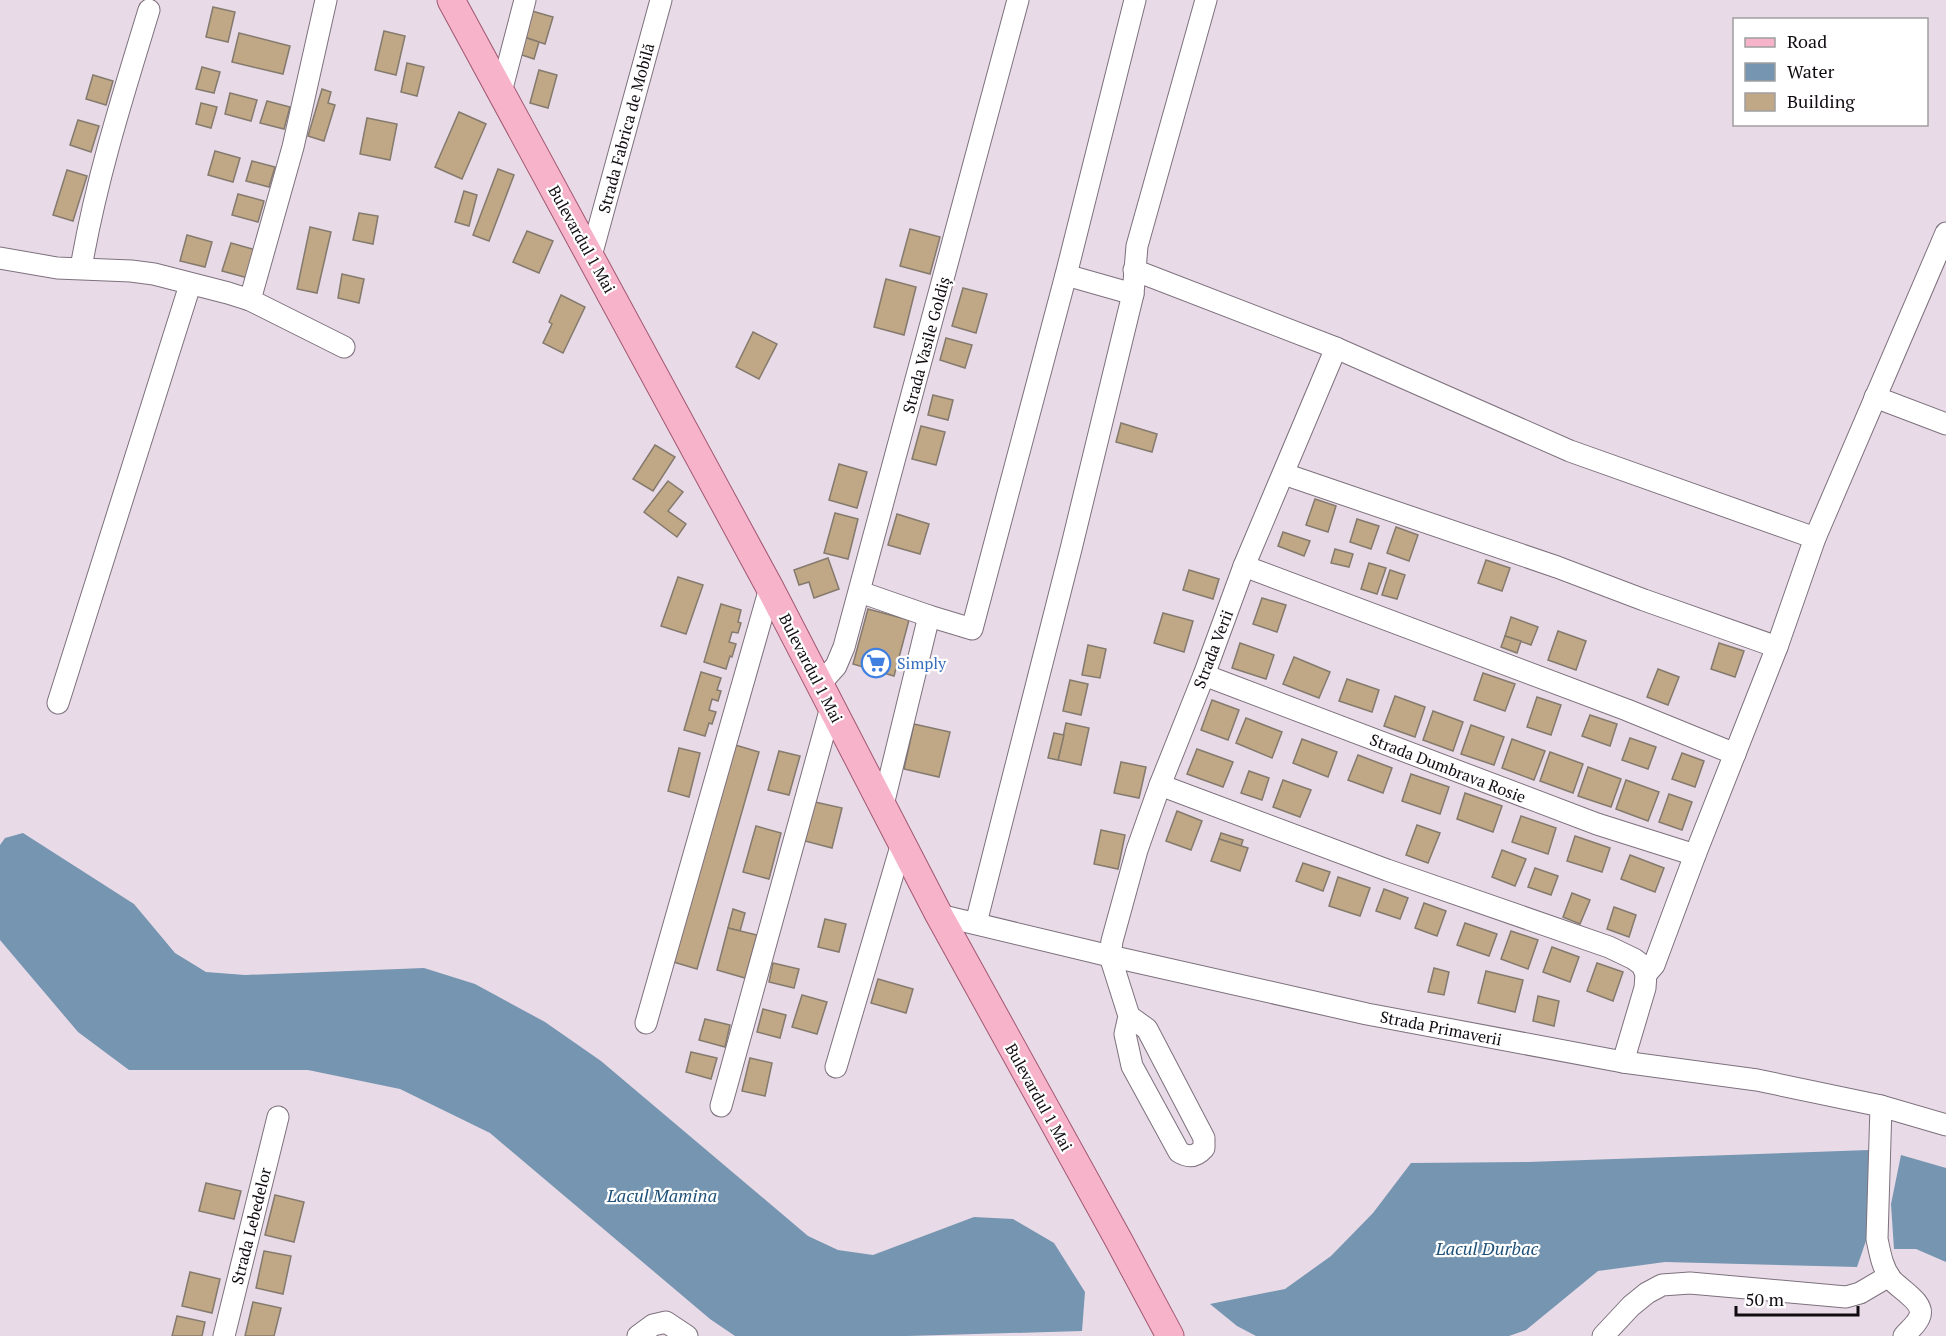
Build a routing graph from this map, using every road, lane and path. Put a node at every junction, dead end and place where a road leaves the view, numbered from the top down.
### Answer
1 (326, 0) edge
2 (451, 0) edge
3 (525, 0) edge
4 (661, 0) edge
5 (1018, 0) edge
6 (1135, 0) edge
7 (1206, 0) edge
8 (149, 10) dead end
9 (501, 92) junction
10 (1945, 237) edge
11 (591, 256) junction
12 (0, 258) edge
13 (81, 268) junction
14 (1134, 270) junction
15 (1066, 275) junction
16 (190, 285) junction
17 (1132, 294) junction
18 (250, 300) junction
19 (344, 346) dead end
20 (1336, 348) junction
21 (1875, 397) junction
22 (1946, 424) edge
23 (1284, 474) junction
24 (1815, 538) junction
25 (1244, 566) junction
26 (770, 588) junction
27 (860, 592) junction
28 (929, 616) junction
29 (1776, 647) junction
30 (1204, 675) junction
31 (826, 695) junction
32 (58, 703) dead end
33 (1735, 754) junction
34 (1160, 785) junction
35 (883, 805) junction
36 (902, 843) junction
37 (1695, 855) junction
38 (939, 915) junction
39 (976, 923) junction
40 (1110, 956) junction
41 (1646, 974) junction
42 (1129, 1017) junction
43 (646, 1023) dead end
44 (1623, 1062) junction
45 (836, 1067) dead end
46 (721, 1106) dead end
47 (1881, 1106) junction
48 (278, 1116) dead end
49 (1946, 1125) edge
50 (1889, 1276) junction
51 (224, 1336) edge
52 (638, 1336) edge
53 (687, 1336) edge
54 (1170, 1336) edge
55 (1603, 1336) edge
56 (1904, 1336) edge

1 - 18 street
2 - 9 main road, Bulevardul 1 Mai
3 - 9 street
4 - 11 street, Strada Fabrica de Mobilă
5 - 27 street, Strada Vasile Goldiș
6 - 15 street
7 - 14 street
8 - 13 street
9 - 11 main road, Bulevardul 1 Mai
10 - 21 street
11 - 26 main road, Bulevardul 1 Mai
12 - 13 street
13 - 16 street
14 - 17 street
14 - 20 street
15 - 17 street
15 - 28 street
16 - 18 street
16 - 32 street
17 - 39 street
18 - 19 street
20 - 23 street, Strada Verii
20 - 24 street
21 - 22 street
21 - 24 street
23 - 25 street, Strada Verii
23 - 29 street
24 - 29 street
25 - 30 street, Strada Verii
25 - 33 street
26 - 31 main road, Bulevardul 1 Mai
26 - 43 street
27 - 28 street
27 - 31 street, Strada Vasile Goldiș
28 - 35 street
29 - 33 street
30 - 34 street, Strada Verii
30 - 37 street, Strada Dumbrava Rosie
31 - 35 main road, Bulevardul 1 Mai
31 - 46 street
33 - 37 street
34 - 40 street, Strada Verii
34 - 41 street
35 - 36 main road, Bulevardul 1 Mai
36 - 38 main road, Bulevardul 1 Mai
36 - 45 street
37 - 41 street
38 - 39 street, Strada Primaverii
38 - 54 main road, Bulevardul 1 Mai
39 - 40 street, Strada Primaverii
40 - 42 street
40 - 44 street, Strada Primaverii
41 - 44 street
42 - 42 street
44 - 47 street, Strada Primaverii
47 - 49 street, Strada Primaverii
47 - 50 street
48 - 51 street, Strada Lebedelor
50 - 55 street
50 - 56 street
52 - 53 street

